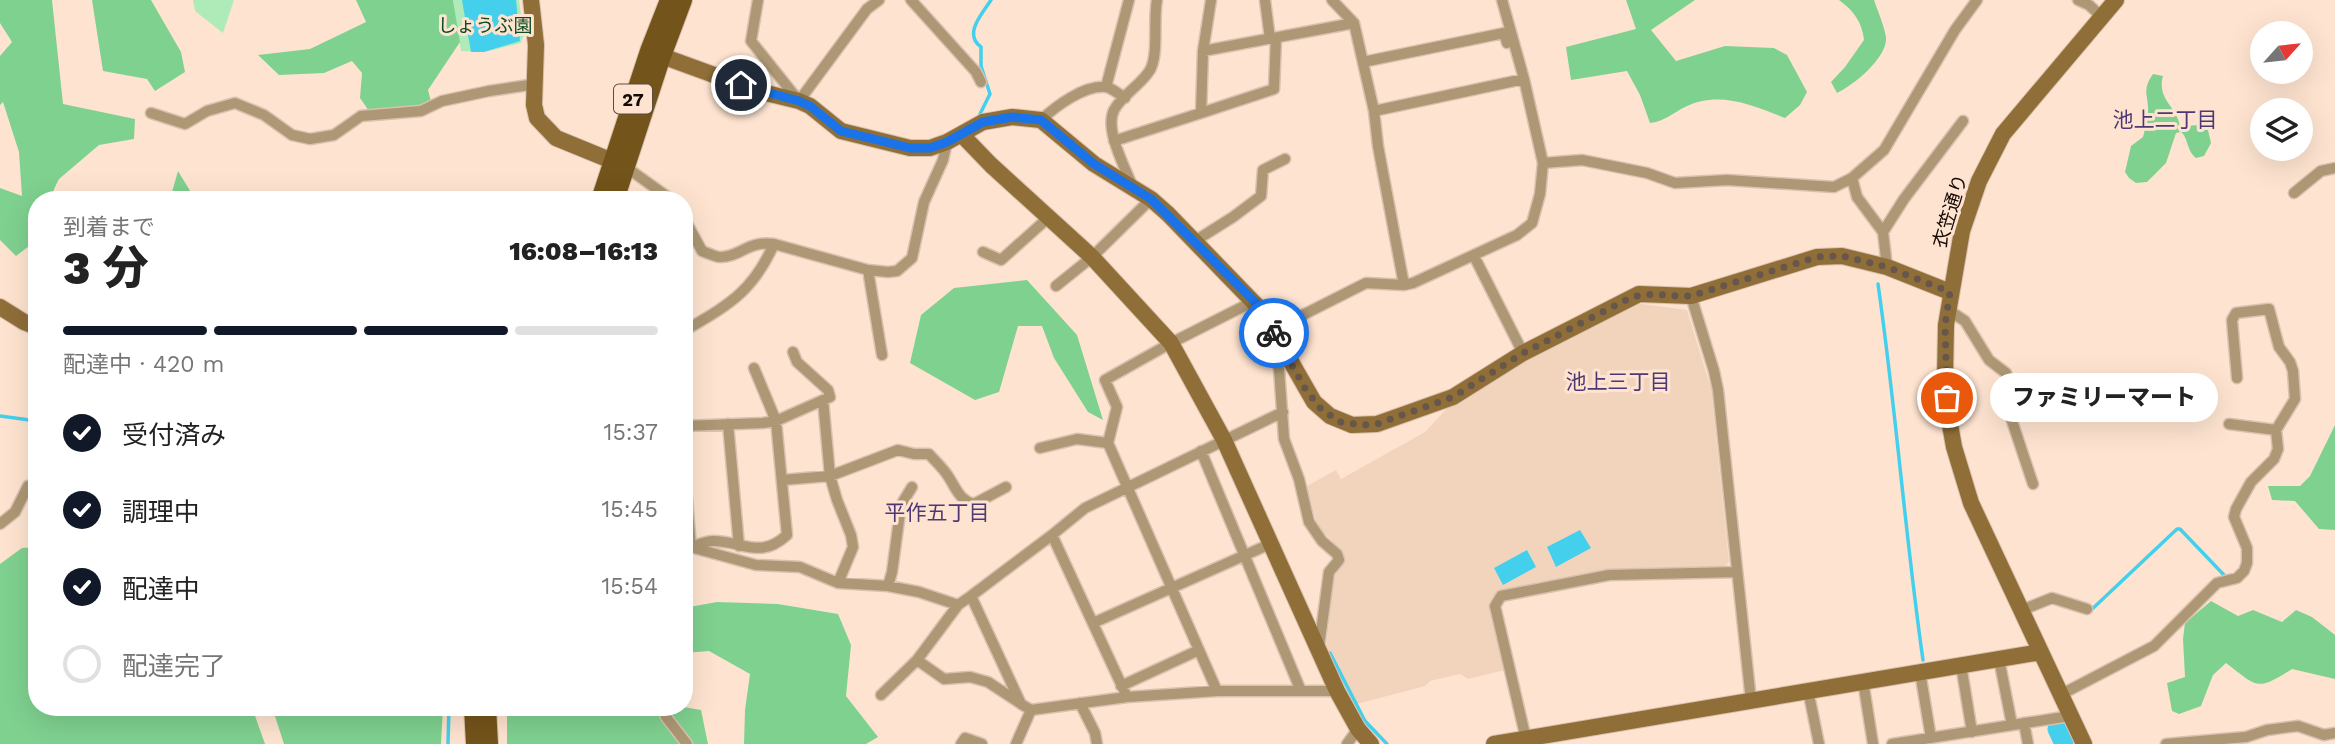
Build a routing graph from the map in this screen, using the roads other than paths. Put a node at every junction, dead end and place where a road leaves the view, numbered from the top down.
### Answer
1 (531, 0) edge
2 (669, 0) edge
3 (683, 0) edge
4 (878, 0) edge
5 (911, 0) edge
6 (1129, 0) edge
7 (1157, 0) edge
8 (1210, 0) edge
9 (1265, 0) edge
10 (1332, 0) edge
11 (1502, 0) edge
12 (1978, 0) edge
13 (2078, 0) edge
14 (2116, 0) edge
15 (760, 3) edge
16 (2102, 17) junction
17 (1354, 23) junction
18 (1273, 39) junction
19 (1515, 48) junction
20 (1203, 51) junction
21 (655, 54) junction
22 (1363, 62) junction
23 (1524, 79) junction
24 (981, 82) dead end
25 (536, 84) junction
26 (1106, 87) junction
27 (1125, 98) junction
28 (799, 101) junction
29 (1374, 111) junction
30 (151, 113) dead end
31 (1201, 113) junction
32 (1041, 120) junction
33 (1963, 121) dead end
34 (955, 139) junction
35 (1114, 141) junction
36 (1285, 159) dead end
37 (1543, 163) junction
38 (620, 164) junction
39 (2335, 168) edge
40 (1852, 178) junction
41 (1133, 188) junction
42 (605, 191) edge
43 (616, 191) edge
44 (659, 191) edge
45 (2294, 193) dead end
46 (1151, 199) junction
47 (1048, 218) junction
48 (1883, 232) junction
49 (693, 234) edge
50 (1195, 241) junction
51 (774, 244) junction
52 (983, 252) dead end
53 (1474, 256) junction
54 (1092, 257) junction
55 (1887, 267) junction
56 (868, 270) junction
57 (1404, 285) junction
58 (1056, 286) dead end
59 (1950, 292) junction
60 (1691, 296) junction
61 (1254, 301) junction
62 (0, 307) edge
63 (1947, 309) junction
64 (28, 324) edge
65 (693, 326) edge
66 (1275, 335) junction
67 (1171, 343) junction
68 (793, 352) dead end
69 (1523, 353) junction
70 (883, 355) dead end
71 (754, 368) dead end
72 (2237, 378) dead end
73 (823, 400) junction
74 (1283, 412) junction
75 (776, 421) junction
76 (729, 424) junction
77 (2229, 424) dead end
78 (693, 426) edge
79 (2276, 430) junction
80 (1224, 440) junction
81 (1108, 443) junction
82 (1040, 448) dead end
83 (1201, 451) junction
84 (830, 476) junction
85 (782, 480) junction
86 (2033, 484) dead end
87 (912, 487) dead end
88 (1006, 487) dead end
89 (1127, 487) junction
90 (28, 488) edge
91 (0, 524) edge
92 (1052, 535) junction
93 (1270, 544) junction
94 (693, 546) edge
95 (739, 546) junction
96 (693, 548) edge
97 (1245, 555) junction
98 (1737, 572) junction
99 (838, 583) junction
100 (888, 586) junction
101 (1172, 588) junction
102 (971, 596) junction
103 (958, 605) junction
104 (2087, 609) dead end
105 (2022, 610) junction
106 (1093, 623) junction
107 (1199, 650) junction
108 (1318, 651) junction
109 (2041, 652) junction
110 (1999, 659) junction
111 (917, 660) junction
112 (1961, 665) junction
113 (1920, 672) junction
114 (1863, 681) junction
115 (1121, 685) junction
116 (1808, 690) junction
117 (1217, 691) junction
118 (1301, 691) junction
119 (1337, 691) junction
120 (881, 695) dead end
121 (2060, 695) junction
122 (1127, 697) junction
123 (1751, 701) junction
124 (1080, 703) junction
125 (1026, 707) junction
126 (473, 716) edge
127 (487, 716) edge
128 (665, 716) edge
129 (2070, 716) junction
130 (2025, 723) junction
131 (2011, 725) junction
132 (1358, 729) junction
133 (1972, 732) junction
134 (2335, 733) edge
135 (1931, 738) junction
136 (1526, 739) junction
137 (1956, 739) edge
138 (475, 744) edge
139 (489, 744) edge
140 (687, 744) edge
141 (961, 744) edge
142 (982, 744) edge
143 (1016, 744) edge
144 (1097, 744) edge
145 (1347, 744) edge
146 (1371, 744) edge
147 (1494, 744) edge
148 (1819, 744) edge
149 (1873, 744) edge
150 (1892, 744) edge
151 (2028, 744) edge
152 (2084, 744) edge
153 (2166, 744) edge

1 - 25 street
2 - 21 main road, 27
3 - 21 main road, 27
4 - 28 street
5 - 24 street
6 - 26 street
7 - 27 street
8 - 20 street
9 - 18 street
10 - 17 street
11 - 19 street
12 - 40 street
13 - 16 street
14 - 16 street, 衣笠通り
15 - 28 street
16 - 59 street, 衣笠通り
17 - 18 street
17 - 22 street
18 - 20 street
18 - 31 street
19 - 22 street
19 - 23 street
20 - 31 street
21 - 28 street
21 - 38 main road, 27
22 - 29 street
23 - 29 street
23 - 37 street
25 - 30 street
25 - 38 street
26 - 27 street
26 - 32 street
27 - 35 street
28 - 34 street
29 - 57 street
31 - 35 street
32 - 34 street
32 - 41 street
33 - 48 street
34 - 47 street
34 - 56 street
35 - 41 street
36 - 50 street
37 - 40 street
37 - 53 street
38 - 42 main road, 27
38 - 43 main road, 27
38 - 44 street
39 - 45 street
40 - 48 street
41 - 46 street
46 - 50 street
46 - 54 street
47 - 52 street
47 - 54 street
48 - 55 street
49 - 51 street
50 - 61 street
51 - 56 street
51 - 65 street
53 - 57 street
53 - 69 street
54 - 58 street
54 - 67 street
55 - 59 street
55 - 60 street
56 - 70 street
57 - 66 street
59 - 63 street, 衣笠通り
60 - 69 street
60 - 98 street
61 - 66 street
61 - 67 street
62 - 64 street
63 - 86 street
63 - 105 street, 衣笠通り
66 - 69 street
66 - 74 street
67 - 80 street
67 - 81 street
68 - 73 street
71 - 75 street
72 - 79 street
73 - 75 street
73 - 84 street
74 - 80 street
74 - 108 street
75 - 76 street
75 - 85 street
76 - 78 street
76 - 95 street
77 - 79 street
79 - 121 street
80 - 83 street
80 - 93 street
81 - 82 street
81 - 89 street
83 - 89 street
83 - 97 street
84 - 85 street
84 - 88 street
84 - 99 street
85 - 95 street
87 - 100 street
89 - 92 street
89 - 101 street
90 - 91 street
92 - 102 street
92 - 106 street
93 - 97 street
93 - 108 street
94 - 95 street
96 - 99 street
97 - 101 street
97 - 118 street
98 - 123 street
98 - 136 street
99 - 100 street
100 - 103 street
101 - 106 street
101 - 107 street
102 - 103 street
102 - 125 street
103 - 111 street
104 - 105 street
105 - 109 street, 衣笠通り
106 - 115 street
107 - 115 street
107 - 117 street
108 - 119 street
109 - 110 street
109 - 121 street, 衣笠通り
110 - 112 street
110 - 131 street
111 - 120 street
111 - 125 street
112 - 113 street
112 - 133 street
113 - 114 street
113 - 135 street
114 - 116 street
114 - 149 street
115 - 122 street
116 - 123 street
116 - 148 street
117 - 118 street
117 - 122 street
118 - 119 street
119 - 132 street
121 - 129 street, 衣笠通り
122 - 124 street
123 - 136 street
124 - 125 street
124 - 144 street
125 - 143 street
126 - 138 main road
127 - 139 main road
128 - 140 street
129 - 130 street
129 - 152 street, 衣笠通り
130 - 131 street
130 - 151 street
131 - 133 street
132 - 145 street
132 - 146 street
133 - 137 street
134 - 153 street
135 - 137 street
135 - 150 street
136 - 147 street
141 - 142 street

